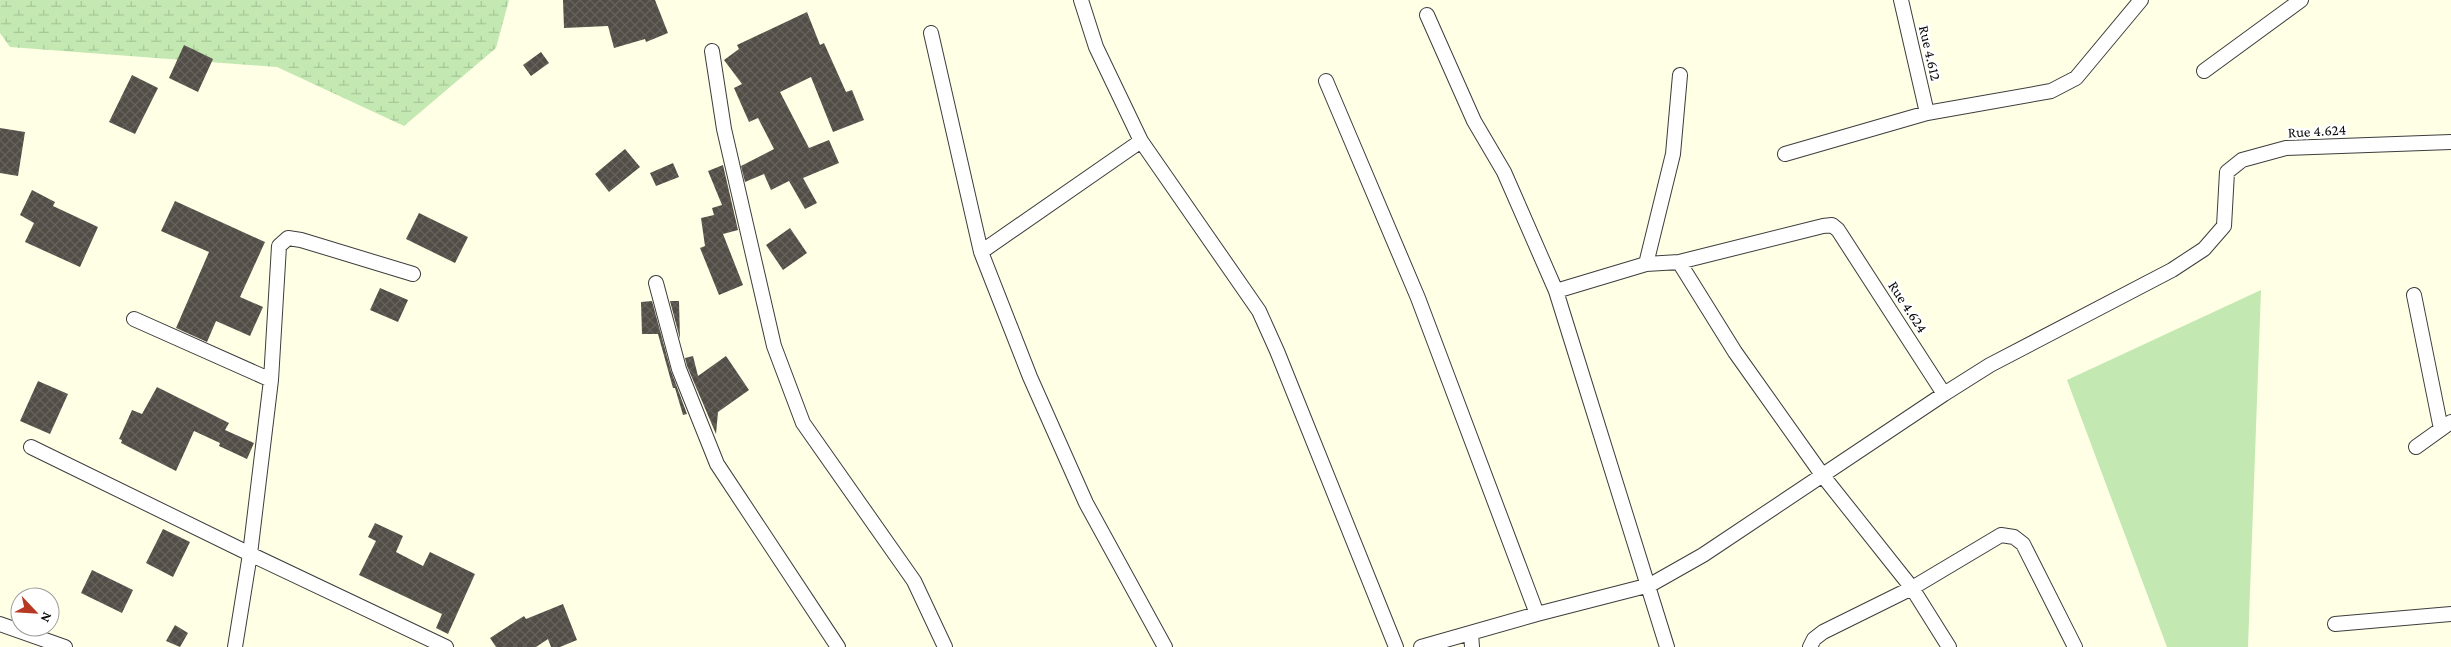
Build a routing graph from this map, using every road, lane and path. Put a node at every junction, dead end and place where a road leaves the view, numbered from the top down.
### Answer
1 (1081, 0) edge
2 (1901, 0) edge
3 (2141, 0) edge
4 (2301, 0) edge
5 (1427, 15) dead end
6 (931, 33) dead end
7 (712, 51) dead end
8 (2204, 71) dead end
9 (1680, 75) dead end
10 (1326, 81) dead end
11 (1927, 113) junction
12 (1141, 141) junction
13 (2451, 142) edge
14 (1785, 154) dead end
15 (981, 252) junction
16 (1679, 262) junction
17 (1646, 264) junction
18 (413, 274) dead end
19 (656, 283) dead end
20 (1556, 291) junction
21 (2414, 295) dead end
22 (134, 319) dead end
23 (271, 380) junction
24 (1944, 394) junction
25 (2446, 425) edge
26 (2416, 446) dead end
27 (31, 447) dead end
28 (1823, 476) junction
29 (250, 554) junction
30 (1650, 586) junction
31 (1912, 588) junction
32 (1537, 614) junction
33 (2451, 614) edge
34 (0, 624) edge
35 (2335, 624) dead end
36 (1471, 632) junction
37 (65, 647) edge
38 (235, 647) edge
39 (446, 647) edge
40 (838, 647) edge
41 (945, 647) edge
42 (1165, 647) edge
43 (1396, 647) edge
44 (1421, 647) edge
45 (1472, 647) edge
46 (1667, 647) edge
47 (1810, 647) edge
48 (1948, 647) edge
49 (2075, 647) edge

1 - 12 street
2 - 11 street, Rue 4.612
3 - 11 street
4 - 8 street
5 - 20 street
6 - 15 street
7 - 41 street
9 - 17 street
10 - 32 street
11 - 14 street
12 - 15 street
12 - 43 street
13 - 24 street, Rue 4.624
15 - 42 street
16 - 17 street, Rue 4.624
16 - 24 street, Rue 4.624
16 - 28 street
17 - 20 street, Rue 4.624
18 - 23 street
19 - 40 street
20 - 30 street
21 - 25 street
22 - 23 street
23 - 29 street
24 - 28 street
25 - 26 street
27 - 29 street
28 - 30 street
28 - 31 street
29 - 38 street
29 - 39 street
30 - 32 street
30 - 46 street
31 - 47 street
31 - 48 street
31 - 49 street
32 - 36 street
33 - 35 street
34 - 37 street
36 - 44 street
36 - 45 street

